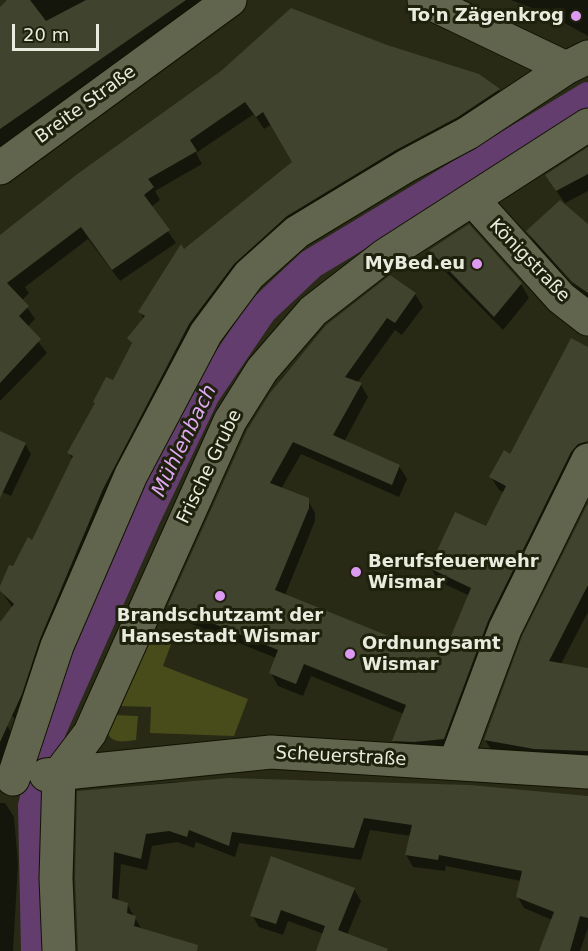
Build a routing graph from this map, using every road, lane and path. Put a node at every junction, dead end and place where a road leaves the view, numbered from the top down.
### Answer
1 (231, 0) edge
2 (424, 0) edge
3 (577, 63) edge
4 (588, 125) edge
5 (0, 168) edge
6 (473, 200) junction
7 (588, 319) edge
8 (588, 460) edge
9 (455, 763) junction
10 (588, 772) edge
11 (59, 774) junction
12 (7, 780) edge
13 (59, 951) edge

1 - 5 street, Breite Straße
2 - 3 street
3 - 12 street
4 - 6 street, Frische Grube
6 - 7 street, Königstraße
6 - 11 street, Frische Grube
8 - 9 street
9 - 10 street, Scheuerstraße
9 - 11 street, Scheuerstraße
11 - 12 street, Scheuerstraße
11 - 13 street

